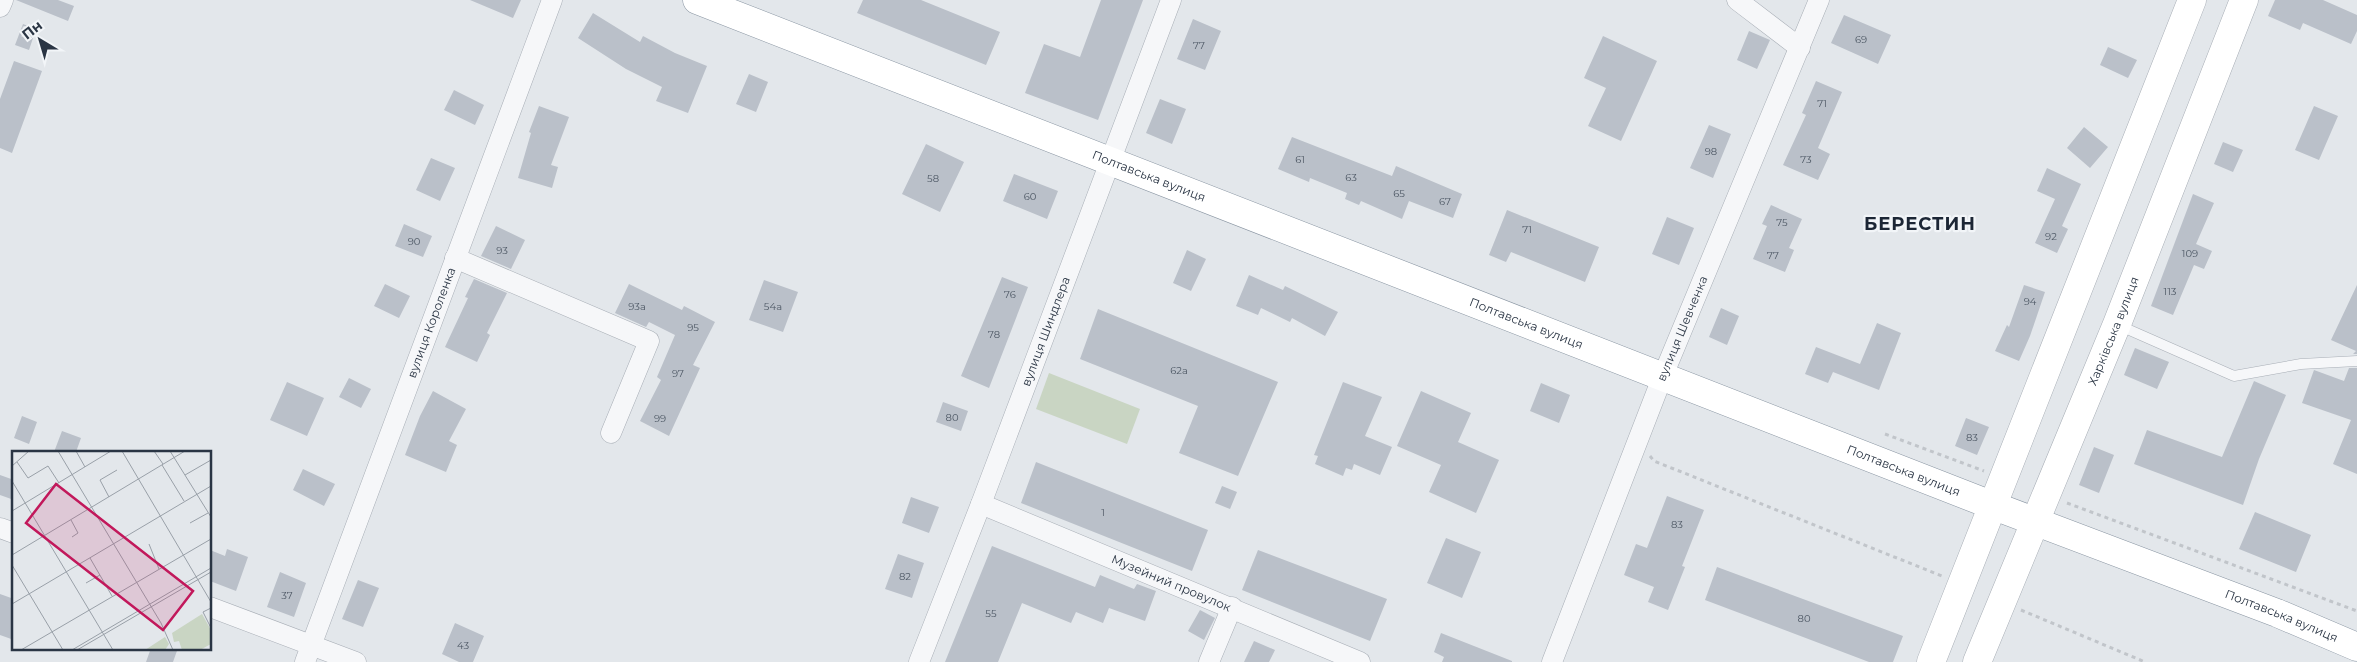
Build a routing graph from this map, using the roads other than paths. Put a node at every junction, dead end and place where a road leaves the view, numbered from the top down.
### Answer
1 (3, 0) edge
2 (552, 0) edge
3 (697, 0) edge
4 (1171, 0) edge
5 (1737, 0) edge
6 (1819, 0) edge
7 (2192, 0) edge
8 (2244, 0) edge
9 (0, 7) edge
10 (1800, 48) junction
11 (1110, 163) junction
12 (456, 258) junction
13 (2117, 324) junction
14 (2357, 361) edge
15 (1662, 378) junction
16 (611, 433) dead end
17 (981, 504) junction
18 (1994, 506) junction
19 (2036, 521) junction
20 (0, 528) edge
21 (12, 532) edge
22 (211, 607) edge
23 (1232, 607) junction
24 (2357, 647) edge
25 (308, 654) edge
26 (356, 662) edge
27 (919, 662) edge
28 (1209, 662) edge
29 (1360, 662) edge
30 (1552, 662) edge
31 (1932, 662) edge
32 (1977, 662) edge

1 - 9 street
2 - 12 street, вулиця Короленка
3 - 11 main road, Полтавська вулиця
4 - 11 street, вулиця Шиндлера
5 - 10 street
6 - 10 street, вулиця Шевченка
7 - 18 main road
8 - 13 main road, Харківська вулиця
10 - 15 street, вулиця Шевченка
11 - 15 main road, Полтавська вулиця
11 - 17 street, вулиця Шиндлера
12 - 16 street
12 - 25 street, вулиця Короленка
13 - 14 lane
13 - 19 main road, Харківська вулиця
15 - 18 main road, Полтавська вулиця
15 - 30 street, вулиця Шевченка
17 - 23 street, Музейний провулок
17 - 27 street, вулиця Шиндлера
18 - 19 main road, Полтавська вулиця
18 - 31 main road
19 - 24 main road, Полтавська вулиця
19 - 32 main road, Харківська вулиця
20 - 21 street
22 - 25 street
23 - 28 street
23 - 29 street, Музейний провулок
25 - 26 street

